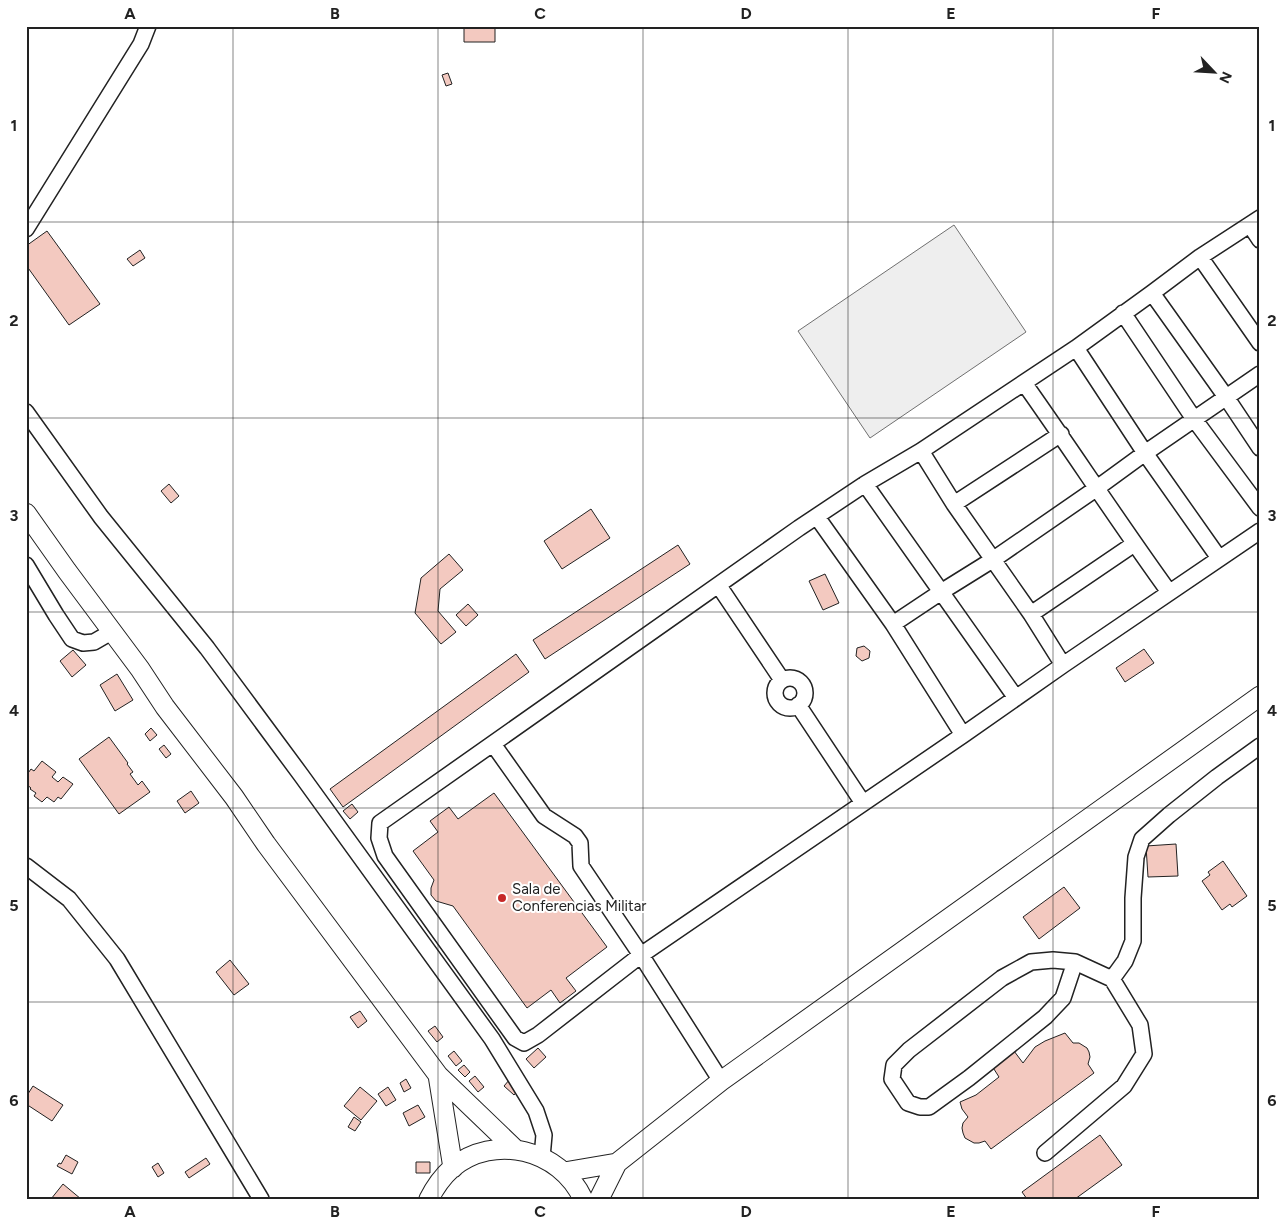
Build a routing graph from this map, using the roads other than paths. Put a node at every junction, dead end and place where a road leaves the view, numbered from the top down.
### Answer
1 (148, 26) edge
2 (1255, 221) edge
3 (26, 229) edge
4 (1260, 240) edge
5 (1200, 257) junction
6 (1152, 293) junction
7 (1123, 314) junction
8 (1260, 343) edge
9 (1076, 348) junction
10 (1260, 374) edge
11 (1024, 383) junction
12 (1226, 397) junction
13 (26, 412) edge
14 (1194, 419) junction
15 (1061, 434) junction
16 (1260, 448) edge
17 (921, 451) junction
18 (1145, 452) junction
19 (866, 484) junction
20 (1097, 488) junction
21 (954, 504) junction
22 (1260, 508) edge
23 (26, 513) edge
24 (817, 517) junction
25 (1260, 531) edge
26 (1134, 544) junction
27 (1219, 558) junction
28 (994, 559) junction
29 (26, 565) edge
30 (719, 586) junction
31 (941, 592) junction
32 (1168, 592) junction
33 (1031, 614) junction
34 (893, 624) junction
35 (113, 631) junction
36 (1063, 664) junction
37 (782, 680) junction
38 (1260, 696) edge
39 (1016, 698) junction
40 (798, 706) junction
41 (963, 735) junction
42 (493, 744) junction
43 (1260, 746) edge
44 (863, 803) junction
45 (26, 866) edge
46 (641, 955) junction
47 (1075, 962) junction
48 (1112, 979) junction
49 (438, 1075) junction
50 (721, 1081) junction
51 (516, 1150) junction
52 (1045, 1153) dead end
53 (542, 1157) junction
54 (617, 1163) junction
55 (453, 1168) junction
56 (564, 1172) junction
57 (261, 1199) edge
58 (429, 1199) edge
59 (583, 1199) edge
60 (599, 1199) edge

1 - 3 street
2 - 4 street
2 - 5 street
5 - 6 street
5 - 8 street
6 - 7 street
6 - 12 street
7 - 9 street
7 - 14 street
9 - 11 street
9 - 18 street
10 - 12 street
11 - 15 street
11 - 17 street
12 - 14 street
12 - 16 street
13 - 53 street
14 - 18 street
14 - 22 street
15 - 20 street
15 - 21 street
17 - 19 street
17 - 21 street
18 - 20 street
18 - 27 street
19 - 24 street
19 - 31 street
20 - 26 street
20 - 28 street
21 - 28 street
23 - 35 main road
24 - 30 street
24 - 34 street
25 - 27 street
26 - 32 street
26 - 33 street
27 - 32 street
28 - 31 street
28 - 33 street
29 - 35 street
30 - 37 street
30 - 42 street
31 - 34 street
31 - 39 street
32 - 36 street
33 - 36 street
34 - 41 street
35 - 49 main road
36 - 39 street
37 - 40 street
37 - 40 street
38 - 50 main road
39 - 41 street
40 - 44 street
41 - 44 street
42 - 46 street
42 - 46 street
43 - 48 street
44 - 46 street
45 - 57 street
46 - 50 street
47 - 47 street
47 - 48 street
48 - 52 street
49 - 51 main road
49 - 55 main road
50 - 54 main road
51 - 53 main road
51 - 55 main road
53 - 56 main road
54 - 56 main road
54 - 60 main road
55 - 58 main road
56 - 59 main road

